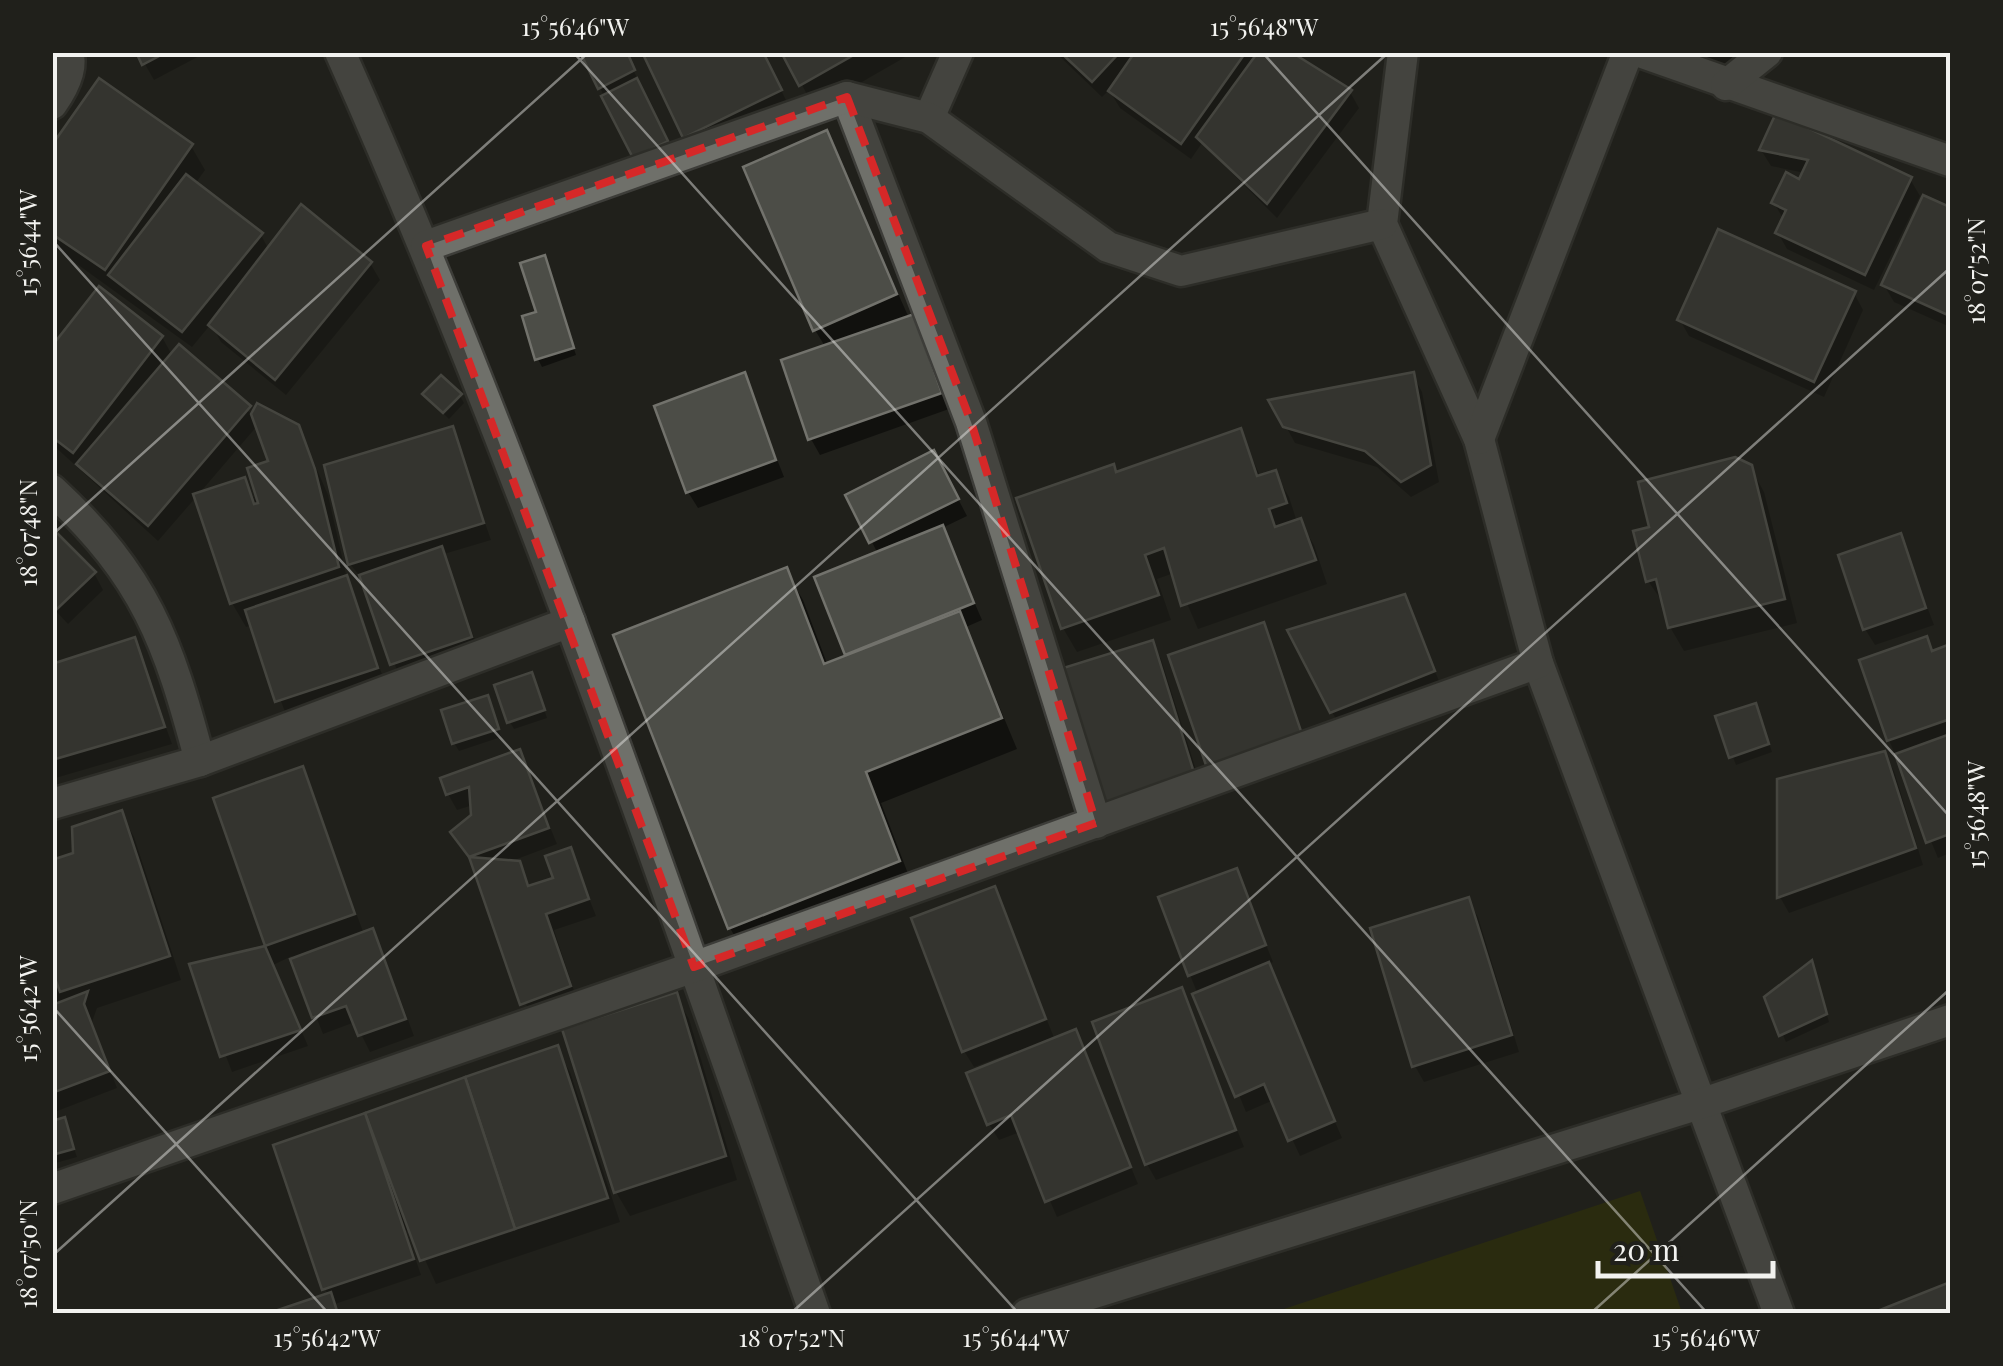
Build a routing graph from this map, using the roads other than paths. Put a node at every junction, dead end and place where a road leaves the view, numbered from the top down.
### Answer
1 (68, 52) edge
2 (340, 52) edge
3 (958, 52) edge
4 (1403, 52) edge
5 (1628, 52) edge
6 (1640, 52) edge
7 (1766, 52) edge
8 (1726, 85) junction
9 (847, 98) junction
10 (52, 104) edge
11 (930, 118) junction
12 (1950, 161) edge
13 (1382, 224) junction
14 (426, 246) junction
15 (1479, 440) junction
16 (52, 490) edge
17 (570, 622) junction
18 (1538, 663) junction
19 (200, 761) junction
20 (52, 804) edge
21 (1096, 823) junction
22 (694, 968) junction
23 (1950, 1020) edge
24 (1703, 1103) junction
25 (52, 1190) edge
26 (815, 1314) edge
27 (1027, 1314) edge
28 (1779, 1314) edge

1 - 10 street
2 - 14 street
3 - 11 street
4 - 13 street
5 - 15 street
6 - 8 street
7 - 8 street
8 - 12 street
9 - 11 street
9 - 14 street
9 - 21 street
11 - 13 street
13 - 15 street
14 - 17 street
15 - 18 street
16 - 19 street
17 - 19 street
17 - 22 street
18 - 21 street
18 - 24 street
19 - 20 street
21 - 22 street
22 - 25 street
22 - 26 street
23 - 24 street
24 - 27 street
24 - 28 street

